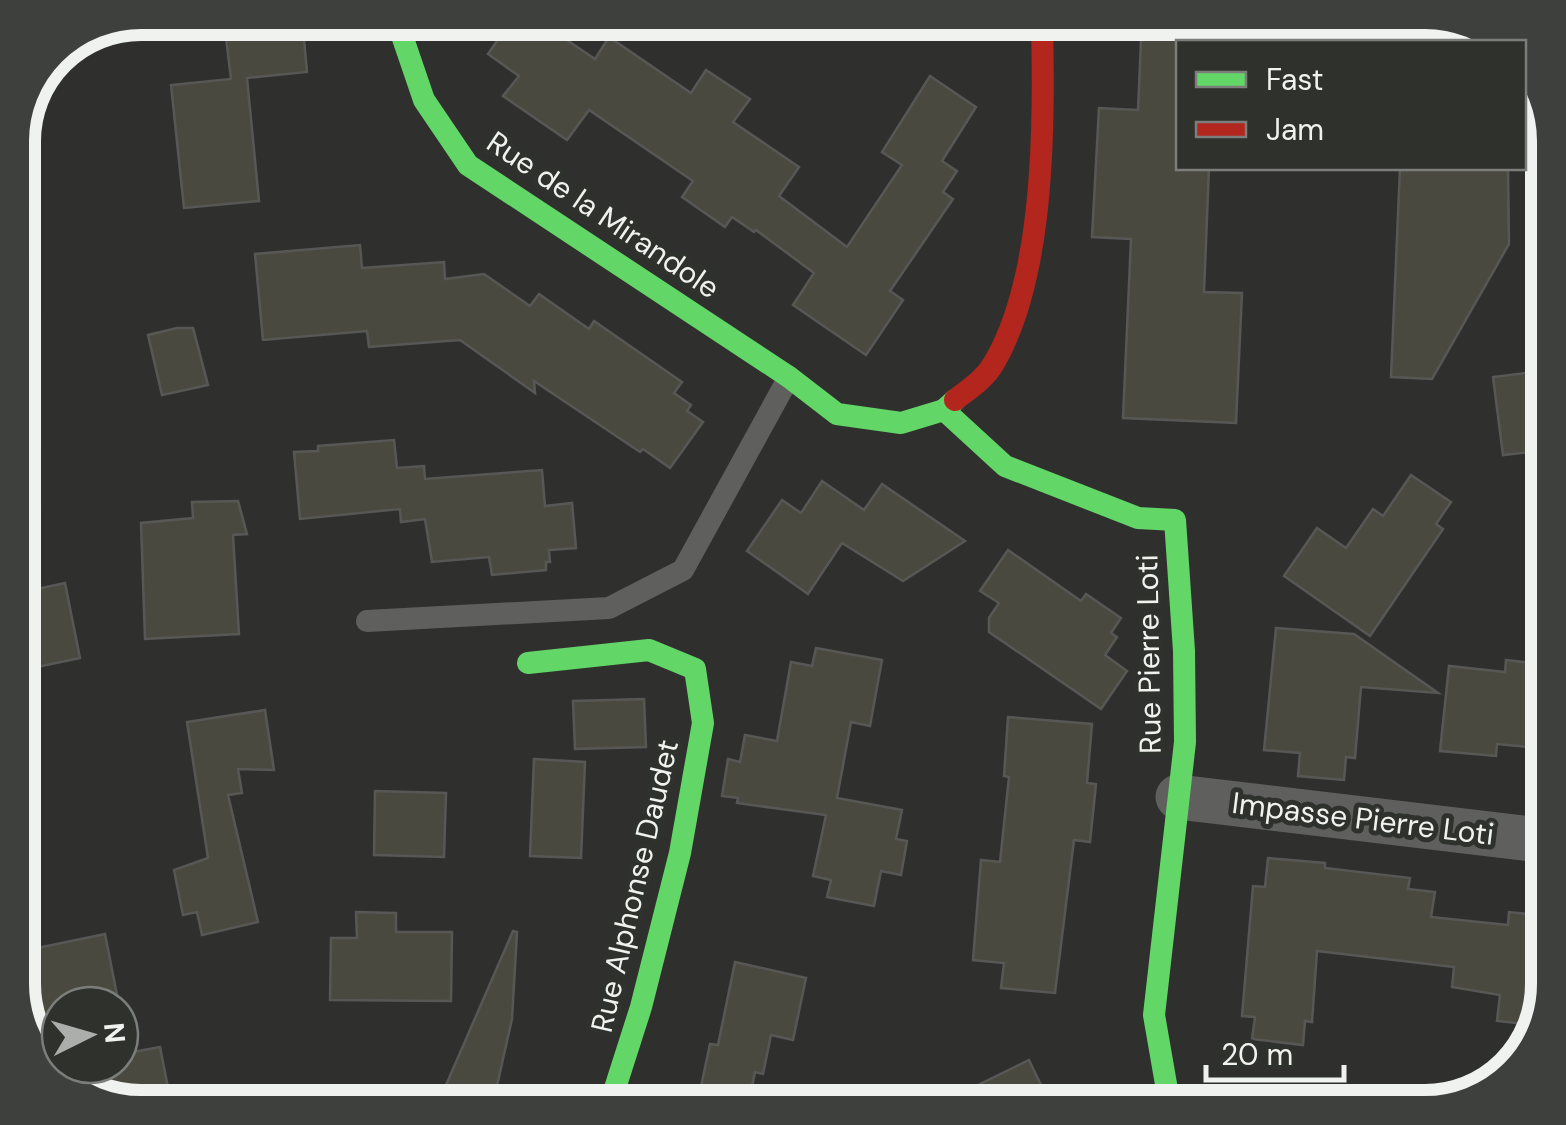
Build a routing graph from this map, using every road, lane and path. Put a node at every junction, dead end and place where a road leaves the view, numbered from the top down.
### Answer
1 (402, 35) edge
2 (1042, 35) edge
3 (789, 377) junction
4 (944, 410) junction
5 (366, 621) dead end
6 (528, 663) dead end
7 (1178, 797) junction
8 (1531, 839) edge
9 (615, 1090) edge
10 (1167, 1090) edge

1 - 3 street, Rue de la Mirandole
2 - 4 street
3 - 4 street, Rue de la Mirandole
3 - 5 lane
4 - 7 street, Rue Pierre Loti
6 - 9 street, Rue Alphonse Daudet
7 - 8 street, Impasse Pierre Loti
7 - 10 street, Rue Pierre Loti

